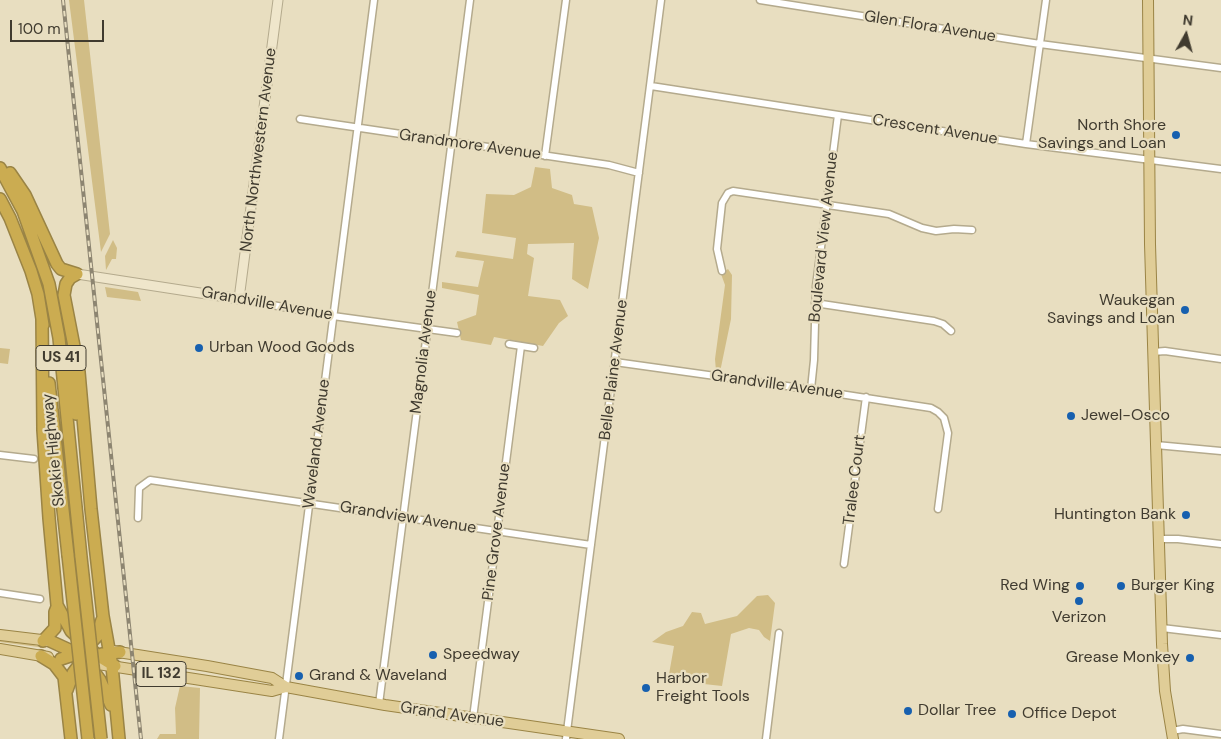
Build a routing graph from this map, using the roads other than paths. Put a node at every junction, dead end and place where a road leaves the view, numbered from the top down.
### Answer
1 (278, 0) edge
2 (374, 0) edge
3 (470, 0) edge
4 (566, 0) edge
5 (661, 0) edge
6 (760, 0) edge
7 (1046, 0) edge
8 (1148, 0) edge
9 (1040, 44) junction
10 (1148, 59) junction
11 (1221, 68) edge
12 (651, 86) junction
13 (838, 115) junction
14 (300, 119) dead end
15 (358, 128) junction
16 (451, 142) junction
17 (1026, 144) junction
18 (545, 156) junction
19 (1149, 159) junction
20 (0, 161) edge
21 (0, 168) edge
22 (1221, 169) edge
23 (639, 173) junction
24 (0, 199) edge
25 (826, 204) junction
26 (972, 230) dead end
27 (722, 271) dead end
28 (77, 274) junction
29 (49, 284) junction
30 (239, 299) junction
31 (815, 303) junction
32 (333, 316) junction
33 (42, 318) junction
34 (427, 329) junction
35 (950, 331) dead end
36 (457, 333) dead end
37 (509, 344) dead end
38 (521, 346) junction
39 (534, 348) dead end
40 (1153, 352) junction
41 (1221, 359) edge
42 (615, 362) junction
43 (811, 389) junction
44 (866, 397) junction
45 (1156, 445) junction
46 (1221, 451) edge
47 (0, 455) edge
48 (34, 459) dead end
49 (310, 503) junction
50 (91, 509) junction
51 (938, 510) dead end
52 (404, 517) junction
53 (138, 518) dead end
54 (496, 531) junction
55 (1159, 539) junction
56 (1221, 544) edge
57 (591, 545) junction
58 (844, 564) dead end
59 (0, 593) edge
60 (40, 599) dead end
61 (58, 606) junction
62 (103, 616) junction
63 (1162, 628) junction
64 (779, 633) dead end
65 (0, 635) edge
66 (1221, 635) edge
67 (47, 641) junction
68 (0, 649) edge
69 (90, 649) junction
70 (41, 656) junction
71 (61, 659) joint
72 (83, 659) junction
73 (113, 659) junction
74 (286, 687) junction
75 (67, 692) junction
76 (379, 704) junction
77 (116, 718) junction
78 (473, 718) junction
79 (1221, 734) edge
80 (566, 735) edge
81 (1173, 735) edge
82 (71, 739) edge
83 (88, 739) edge
84 (101, 739) edge
85 (119, 739) edge
86 (279, 739) edge
87 (619, 739) edge
88 (766, 739) edge

1 - 30 street, North Northwestern Avenue
2 - 15 street, Waveland Avenue
3 - 16 street, Magnolia Avenue
4 - 18 street
5 - 12 street, Belle Plaine Avenue
6 - 9 street, Glen Flora Avenue
7 - 9 street
8 - 10 main road
9 - 10 street, Glen Flora Avenue
9 - 17 street
10 - 11 street, Glen Flora Avenue
10 - 19 main road
12 - 13 street, Crescent Avenue
12 - 23 street, Belle Plaine Avenue
13 - 17 street, Crescent Avenue
13 - 25 street, Boulevard View Avenue
14 - 15 street, Grandmore Avenue
15 - 16 street, Grandmore Avenue
15 - 32 street, Waveland Avenue
16 - 18 street, Grandmore Avenue
16 - 34 street, Magnolia Avenue
17 - 19 street, Crescent Avenue
18 - 23 street, Grandmore Avenue
19 - 22 street, Crescent Avenue
19 - 40 main road
20 - 28 highway
21 - 29 highway, Skokie Highway / US 41
23 - 42 street, Belle Plaine Avenue
24 - 33 highway, Skokie Highway / US 41
25 - 26 street
25 - 27 street
25 - 31 street, Boulevard View Avenue
28 - 30 street, Grandville Avenue
28 - 50 highway
29 - 50 highway
29 - 84 highway, Skokie Highway / US 41, bridge
30 - 32 street, Grandville Avenue
31 - 35 street
31 - 43 street, Boulevard View Avenue
32 - 34 street, Grandville Avenue
32 - 49 street, Waveland Avenue
33 - 61 highway
33 - 83 highway, Skokie Highway / US 41, bridge
34 - 36 street, Grandville Avenue
34 - 52 street, Magnolia Avenue
37 - 38 street
38 - 39 street
38 - 54 street, Pine Grove Avenue
40 - 41 street
40 - 45 main road
42 - 43 street, Grandville Avenue
42 - 57 street, Belle Plaine Avenue
43 - 44 street, Grandville Avenue
44 - 51 street, Grandville Avenue
44 - 58 street, Tralee Court
45 - 46 street
45 - 55 main road
47 - 48 street
49 - 52 street, Grandview Avenue
49 - 53 street, Grandview Avenue
49 - 74 street, Waveland Avenue
50 - 62 highway
52 - 54 street, Grandview Avenue
52 - 76 street, Magnolia Avenue
54 - 57 street, Grandview Avenue
54 - 78 street, Pine Grove Avenue
55 - 56 street
55 - 63 main road
57 - 80 street, Belle Plaine Avenue
59 - 60 street
61 - 67 highway
61 - 69 highway
62 - 69 highway
62 - 73 highway
63 - 66 street
63 - 81 main road
64 - 88 street
65 - 67 main road
67 - 69 main road
67 - 72 highway
68 - 70 main road
69 - 72 highway
69 - 73 highway
70 - 71 main road
70 - 75 highway
71 - 72 highway
72 - 73 main road, Grand Avenue / IL 132
72 - 75 highway
72 - 77 highway
73 - 74 main road, Grand Avenue / IL 132
73 - 74 main road, Grand Avenue / IL 132
73 - 77 highway
74 - 76 main road, Grand Avenue / IL 132
74 - 86 street, Waveland Avenue
75 - 82 highway
76 - 78 main road, Grand Avenue / IL 132
77 - 85 highway
78 - 80 main road, Grand Avenue / IL 132
79 - 81 street
80 - 87 main road, Grand Avenue / IL 132

